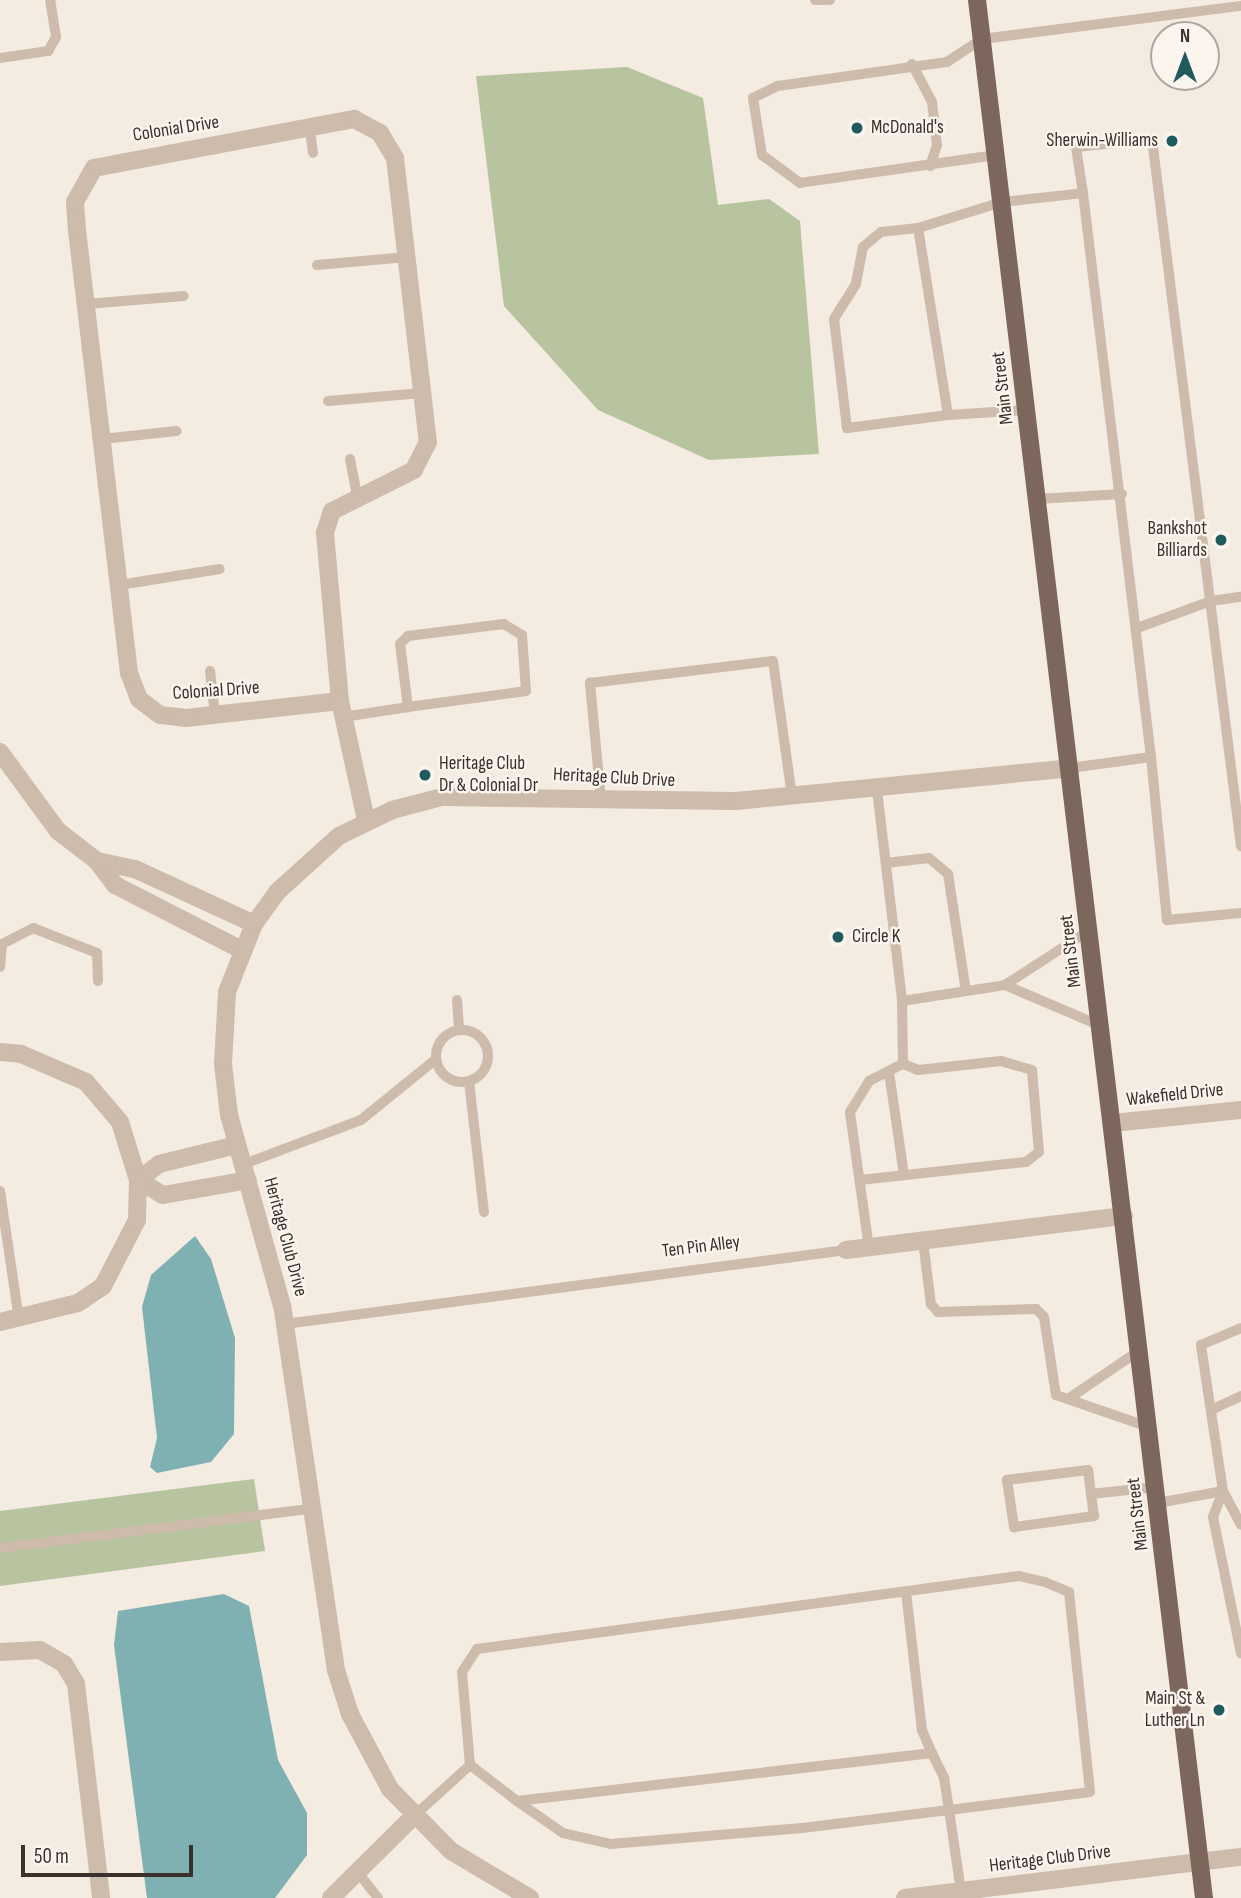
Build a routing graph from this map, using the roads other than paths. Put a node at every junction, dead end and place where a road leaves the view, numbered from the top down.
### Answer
1 (50, 0) edge
2 (815, 0) edge
3 (830, 0) edge
4 (977, 0) edge
5 (1241, 6) edge
6 (982, 39) junction
7 (0, 58) edge
8 (912, 64) junction
9 (309, 124) junction
10 (313, 153) dead end
11 (996, 155) junction
12 (930, 166) junction
13 (1083, 194) junction
14 (1002, 202) junction
15 (918, 228) junction
16 (407, 257) junction
17 (317, 265) dead end
18 (184, 296) dead end
19 (86, 304) junction
20 (423, 393) junction
21 (328, 401) dead end
22 (1027, 410) junction
23 (948, 415) junction
24 (177, 431) dead end
25 (102, 439) junction
26 (350, 459) dead end
27 (1122, 494) junction
28 (1037, 499) junction
29 (358, 500) junction
30 (220, 569) dead end
31 (119, 585) junction
32 (1241, 597) edge
33 (1210, 601) junction
34 (1140, 627) junction
35 (210, 671) dead end
36 (408, 708) junction
37 (342, 709) junction
38 (215, 715) junction
39 (0, 751) edge
40 (1151, 757) junction
41 (1070, 768) junction
42 (877, 790) junction
43 (792, 797) junction
44 (600, 800) junction
45 (366, 820) junction
46 (1241, 846) edge
47 (97, 861) junction
48 (886, 863) junction
49 (1241, 913) edge
50 (254, 923) junction
51 (1090, 930) junction
52 (242, 950) junction
53 (0, 967) edge
54 (98, 981) dead end
55 (1005, 985) junction
56 (966, 991) junction
57 (457, 1000) dead end
58 (902, 1001) junction
59 (1101, 1026) junction
60 (459, 1030) junction
61 (0, 1052) edge
62 (436, 1059) junction
63 (903, 1064) junction
64 (889, 1072) junction
65 (469, 1081) junction
66 (1241, 1110) edge
67 (1113, 1123) junction
68 (237, 1144) junction
69 (246, 1172) junction
70 (904, 1175) junction
71 (138, 1180) junction
72 (860, 1180) junction
73 (0, 1191) edge
74 (484, 1212) dead end
75 (1124, 1216) junction
76 (923, 1241) junction
77 (869, 1248) junction
78 (846, 1250) joint
79 (19, 1320) junction
80 (0, 1322) edge
81 (285, 1324) junction
82 (1241, 1328) edge
83 (1140, 1350) junction
84 (1241, 1396) edge
85 (1068, 1399) junction
86 (1211, 1410) junction
87 (1149, 1427) junction
88 (1223, 1491) junction
89 (1091, 1494) junction
90 (1157, 1495) junction
91 (315, 1508) junction
92 (1241, 1525) edge
93 (0, 1548) edge
94 (906, 1592) junction
95 (0, 1652) edge
96 (1241, 1653) edge
97 (932, 1753) junction
98 (470, 1765) junction
99 (517, 1801) junction
100 (949, 1810) junction
101 (414, 1816) junction
102 (1241, 1857) edge
103 (1200, 1861) junction
104 (360, 1875) junction
105 (961, 1891) junction
106 (101, 1898) edge
107 (331, 1898) edge
108 (378, 1898) edge
109 (530, 1898) edge
110 (905, 1898) edge
111 (1205, 1898) edge

1 - 7 lane
2 - 3 lane
4 - 6 main road, Main Street
5 - 6 lane
6 - 8 lane
6 - 11 main road, Main Street
8 - 12 lane
8 - 12 lane
9 - 10 lane
9 - 16 street, Colonial Drive
9 - 19 street, Colonial Drive
11 - 12 lane
11 - 14 main road, Main Street
13 - 14 lane
13 - 27 lane
13 - 33 lane
14 - 15 lane
14 - 22 main road, Main Street
15 - 23 lane
15 - 23 lane
16 - 17 lane
16 - 20 street, Colonial Drive
18 - 19 lane
19 - 25 street, Colonial Drive
20 - 21 lane
20 - 29 street, Colonial Drive
22 - 23 lane
22 - 28 main road, Main Street
24 - 25 lane
25 - 31 street, Colonial Drive
26 - 29 lane
27 - 28 lane
27 - 34 lane
28 - 41 main road, Main Street
29 - 37 street, Colonial Drive
30 - 31 lane
31 - 38 street, Colonial Drive
32 - 33 lane
33 - 34 lane
33 - 46 lane
34 - 40 lane
35 - 38 lane
36 - 36 lane
36 - 37 lane
37 - 38 street, Colonial Drive
37 - 45 street, Colonial Drive
39 - 47 street
40 - 41 lane
40 - 49 lane
41 - 42 street, Heritage Club Drive
41 - 51 main road, Main Street
42 - 43 street, Heritage Club Drive
42 - 48 lane
43 - 44 street, Heritage Club Drive
43 - 44 lane
44 - 45 street, Heritage Club Drive
45 - 50 street, Heritage Club Drive
47 - 50 street
47 - 52 street
48 - 56 lane
48 - 58 lane
50 - 52 street, Heritage Club Drive
51 - 55 lane
51 - 59 main road, Main Street
52 - 68 street, Heritage Club Drive
53 - 54 lane
55 - 56 lane
55 - 59 lane
56 - 58 lane
57 - 60 lane
58 - 63 lane
59 - 67 main road, Main Street
60 - 62 lane
60 - 65 lane
61 - 71 street
62 - 65 lane
62 - 69 lane
63 - 64 lane
63 - 70 lane
64 - 70 lane
64 - 72 lane
65 - 74 lane
66 - 67 street, Wakefield Drive
67 - 75 main road, Main Street
68 - 69 street, Heritage Club Drive
68 - 71 street
69 - 71 street
69 - 81 street, Heritage Club Drive
70 - 72 lane
71 - 79 street
72 - 77 lane
73 - 79 lane
75 - 76 street, Ten Pin Alley
75 - 83 main road, Main Street
76 - 77 street, Ten Pin Alley
76 - 85 lane
77 - 78 street, Ten Pin Alley
78 - 81 lane, Ten Pin Alley
79 - 80 street
81 - 91 street, Heritage Club Drive
82 - 86 lane
83 - 85 lane
83 - 87 main road, Main Street
84 - 86 lane
85 - 87 lane
86 - 88 lane
87 - 90 main road, Main Street
88 - 90 lane
88 - 92 lane
88 - 96 lane
89 - 89 lane
89 - 90 lane
90 - 103 main road, Main Street
91 - 93 lane
91 - 101 street, Heritage Club Drive
94 - 97 lane
94 - 98 lane
94 - 100 lane
95 - 106 street
97 - 99 lane
97 - 100 lane
98 - 99 lane
98 - 101 lane
99 - 100 lane
100 - 105 lane
101 - 104 street
101 - 109 street, Heritage Club Drive
102 - 103 street, Heritage Club Drive
103 - 105 street, Heritage Club Drive
103 - 111 main road, Main Street
104 - 107 street
104 - 108 lane
105 - 110 street, Heritage Club Drive

